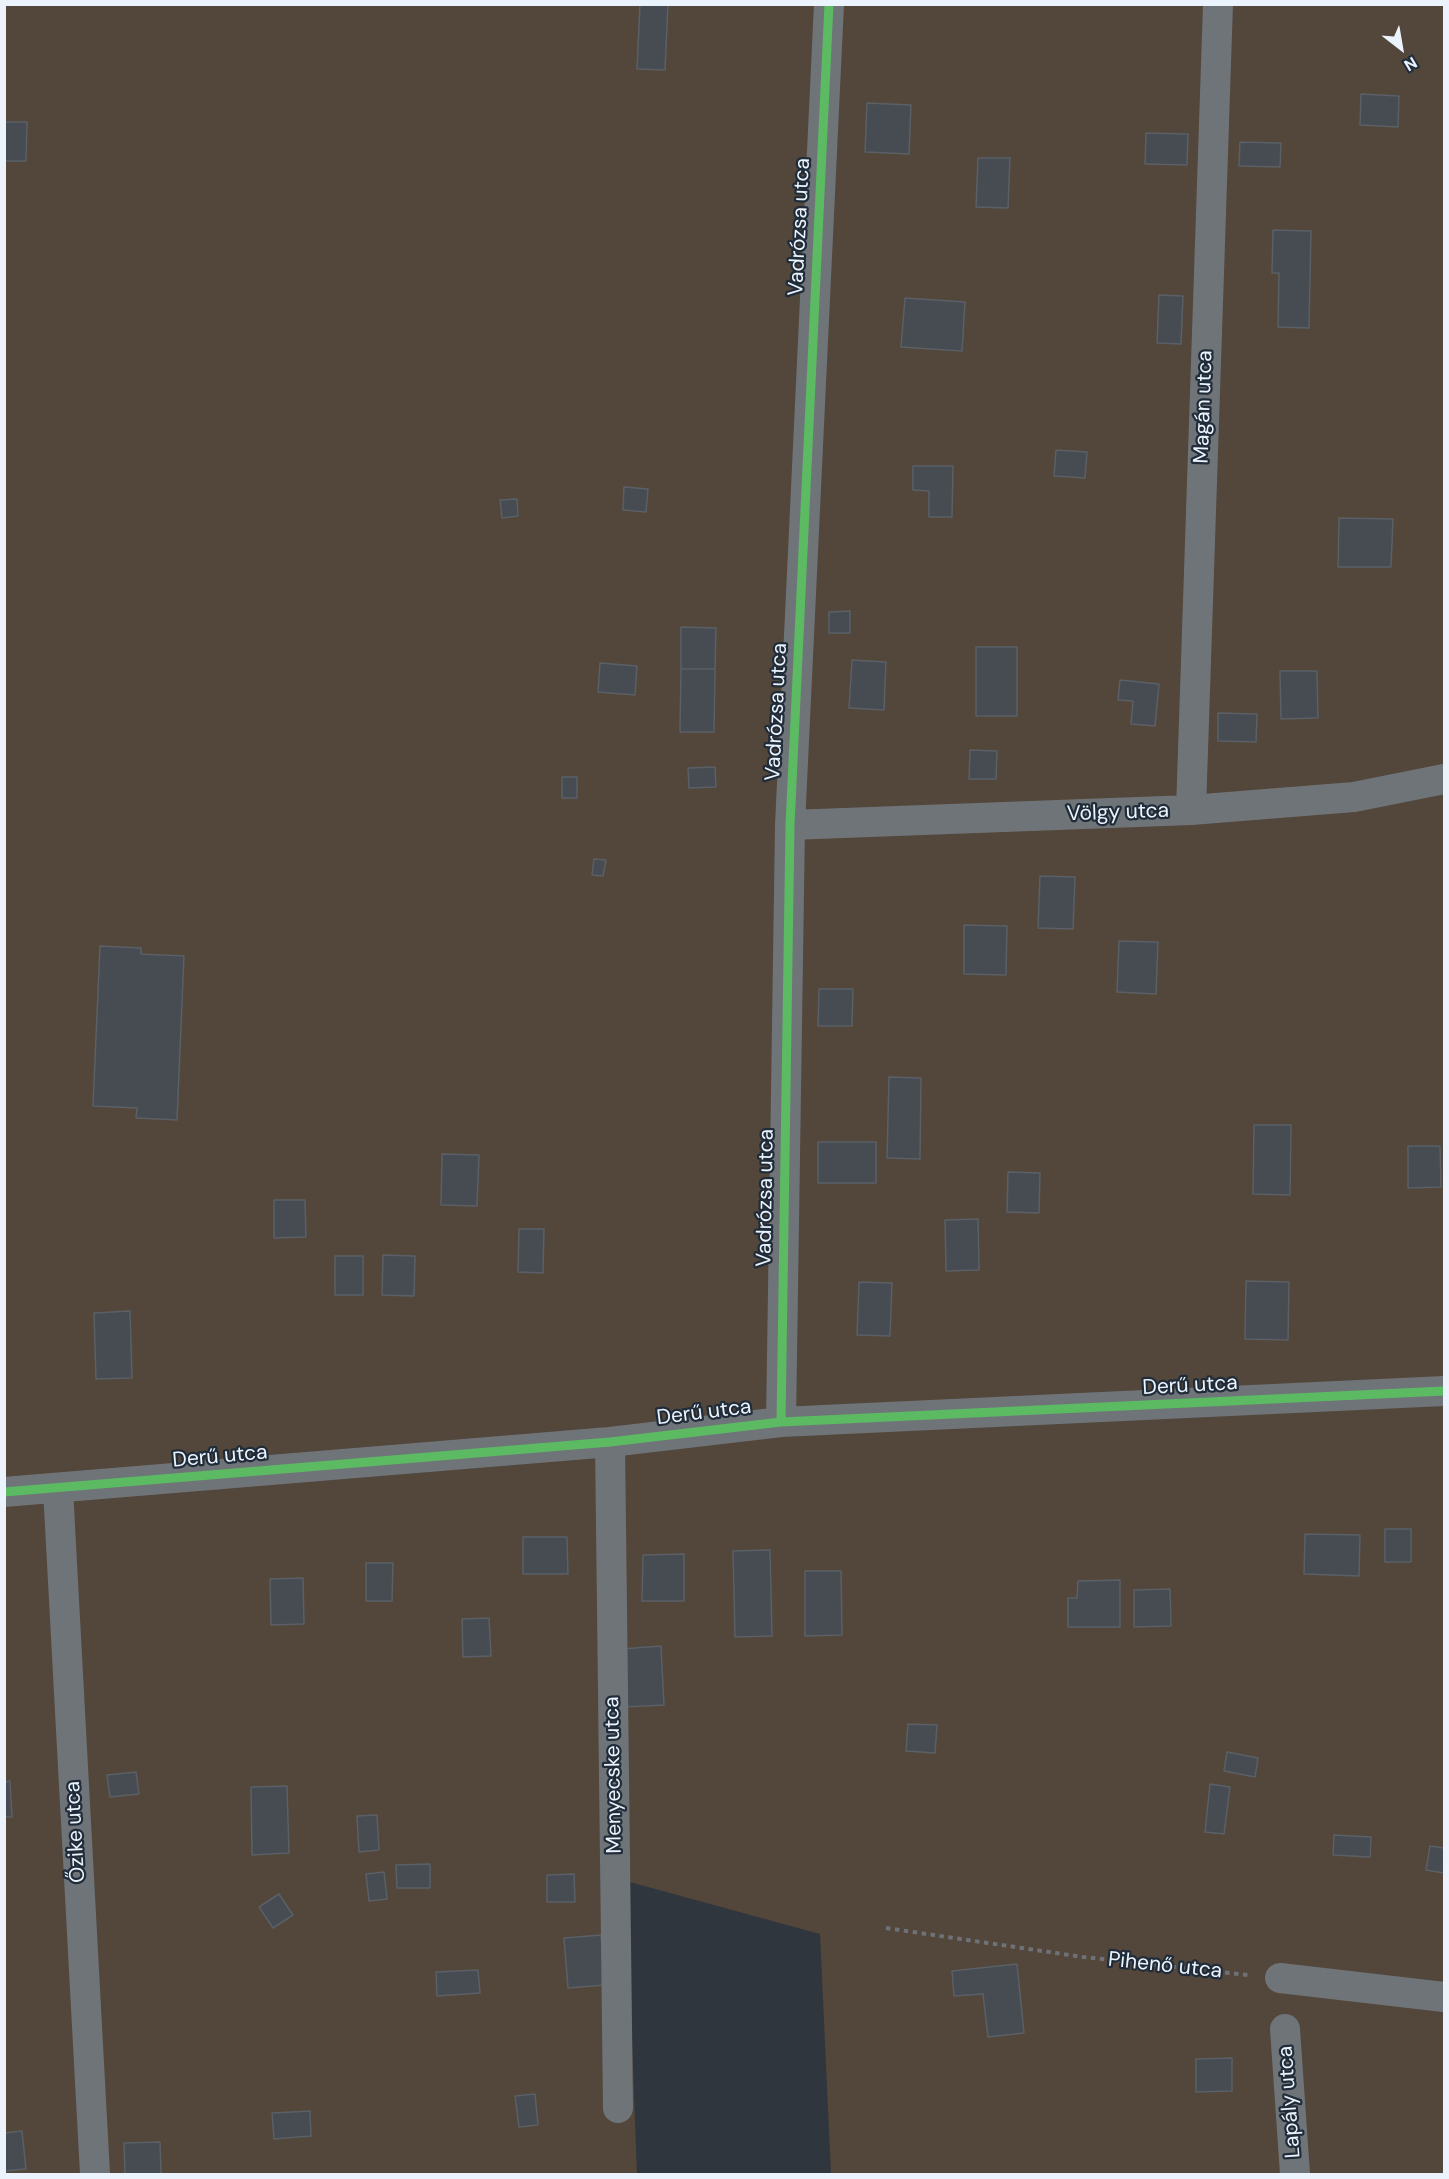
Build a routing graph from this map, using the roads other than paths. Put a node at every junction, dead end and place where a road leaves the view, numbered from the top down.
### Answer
1 (829, 4) edge
2 (1218, 4) edge
3 (1444, 778) edge
4 (1191, 810) junction
5 (790, 825) junction
6 (1444, 1391) edge
7 (781, 1422) junction
8 (610, 1442) junction
9 (58, 1489) junction
10 (4, 1492) edge
11 (1280, 1978) road end
12 (1444, 1997) edge
13 (1285, 2029) dead end
14 (618, 2108) dead end
15 (95, 2175) edge
16 (1295, 2175) edge

1 - 5 street, Vadrózsa utca
2 - 4 street, Magán utca
3 - 4 street, Völgy utca
4 - 5 street, Völgy utca
5 - 7 street, Vadrózsa utca
6 - 7 street, Derű utca
7 - 8 street, Derű utca
8 - 9 street, Derű utca
8 - 14 street, Menyecske utca
9 - 10 street, Derű utca
9 - 15 street, Őzike utca
11 - 12 street
13 - 16 street, Lapály utca

